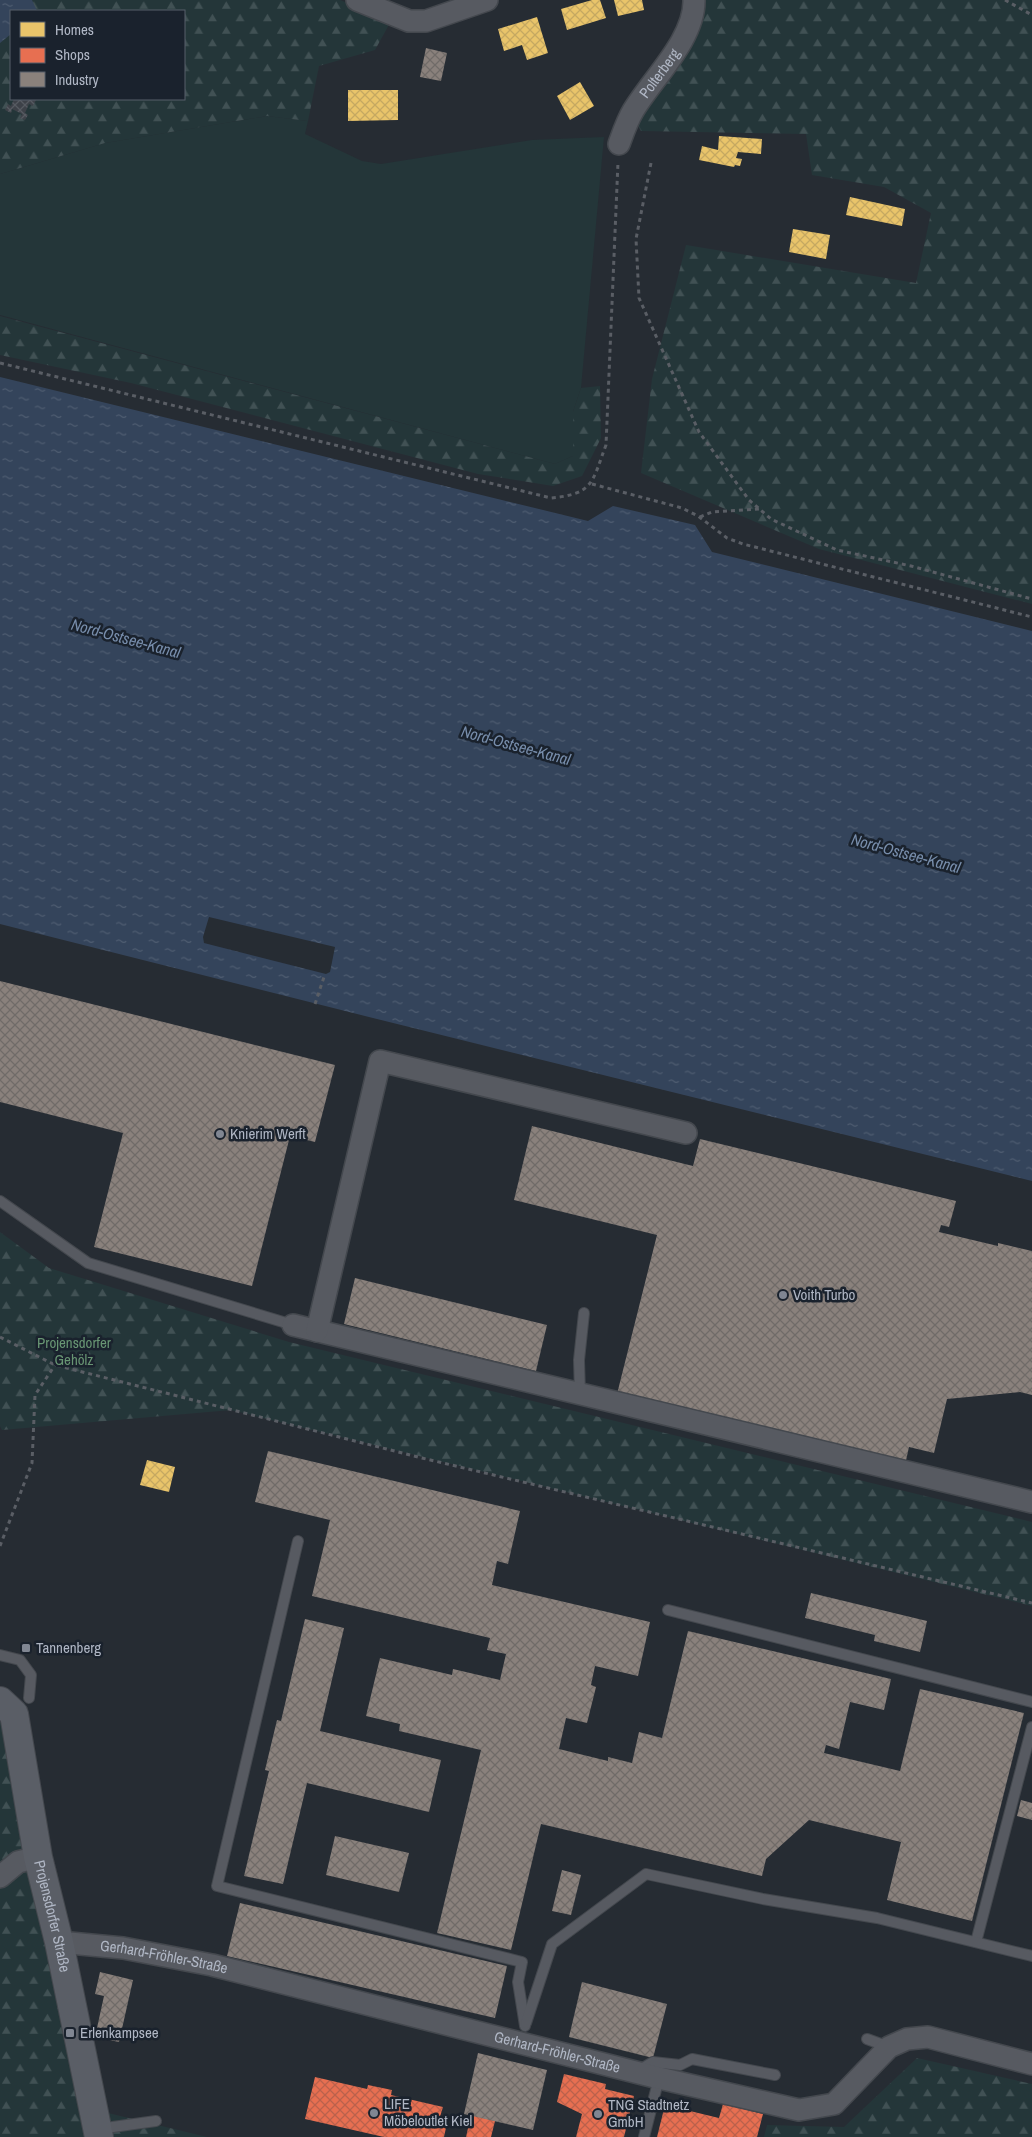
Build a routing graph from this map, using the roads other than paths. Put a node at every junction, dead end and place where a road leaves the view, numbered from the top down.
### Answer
1 (357, 0) edge
2 (487, 0) edge
3 (694, 0) edge
4 (619, 144) road end
5 (686, 1133) dead end
6 (0, 1201) edge
7 (584, 1312) dead end
8 (293, 1325) joint
9 (317, 1331) junction
10 (580, 1394) junction
11 (1032, 1502) edge
12 (298, 1541) dead end
13 (668, 1610) dead end
14 (0, 1655) edge
15 (29, 1698) dead end
16 (0, 1701) edge
17 (1032, 1702) edge
18 (1032, 1726) edge
19 (38, 1857) junction
20 (0, 1877) edge
21 (59, 1942) junction
22 (976, 1942) junction
23 (1032, 1956) edge
24 (523, 2035) junction
25 (867, 2039) dead end
26 (889, 2047) junction
27 (1032, 2064) edge
28 (637, 2072) junction
29 (775, 2074) dead end
30 (659, 2078) junction
31 (156, 2121) dead end
32 (98, 2133) edge
33 (644, 2137) edge

1 - 2 street
3 - 4 street, Polterberg
5 - 9 street
6 - 8 lane
7 - 10 lane
8 - 9 street
9 - 10 street
10 - 11 street
12 - 24 lane
13 - 17 lane
14 - 15 lane
16 - 19 street, Projensdorfer Straße
18 - 22 lane
19 - 20 street
19 - 21 street, Projensdorfer Straße
21 - 24 street, Gerhard-Fröhler-Straße
21 - 32 street, Projensdorfer Straße
22 - 23 lane
22 - 24 lane
24 - 28 street, Gerhard-Fröhler-Straße
25 - 26 lane
26 - 27 street, Gerhard-Fröhler-Straße
26 - 30 street, Gerhard-Fröhler-Straße
28 - 29 lane
28 - 30 street, Gerhard-Fröhler-Straße
30 - 33 lane
31 - 32 lane

